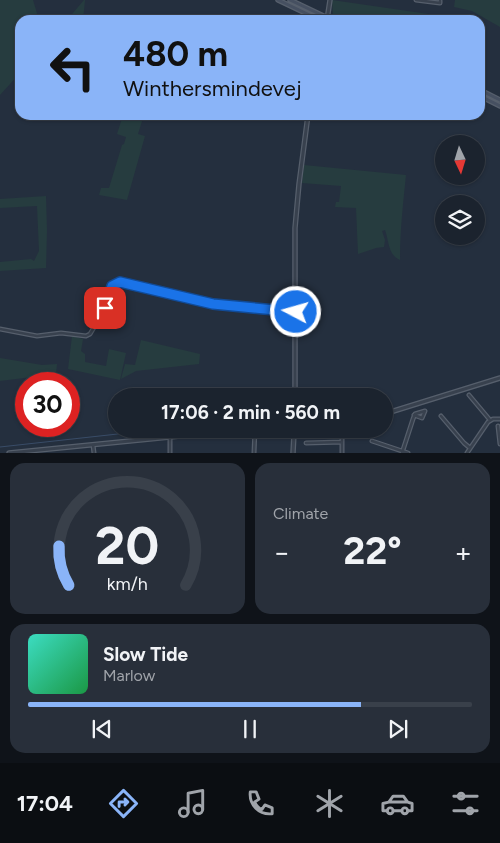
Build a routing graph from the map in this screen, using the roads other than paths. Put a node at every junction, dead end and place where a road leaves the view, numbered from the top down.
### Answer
1 (278, 0) edge
2 (290, 0) edge
3 (330, 0) edge
4 (416, 0) edge
5 (440, 1) edge
6 (310, 15) edge
7 (321, 15) edge
8 (329, 15) edge
9 (485, 92) edge
10 (485, 98) edge
11 (500, 100) edge
12 (500, 106) edge
13 (307, 120) edge
14 (296, 312) junction
15 (0, 329) edge
16 (500, 378) edge
17 (295, 388) edge
18 (469, 395) dead end
19 (393, 411) edge
20 (414, 415) dead end
21 (441, 416) dead end
22 (500, 419) edge
23 (490, 420) junction
24 (498, 426) dead end
25 (159, 438) edge
26 (170, 438) edge
27 (255, 438) edge
28 (294, 438) edge
29 (342, 438) edge
30 (372, 441) dead end
31 (342, 442) junction
32 (306, 443) dead end
33 (93, 444) junction
34 (500, 444) edge
35 (470, 448) junction
36 (402, 452) edge
37 (9, 453) edge
38 (18, 453) edge
39 (94, 453) edge
40 (170, 453) edge
41 (254, 453) edge
42 (293, 453) edge
43 (342, 453) edge
44 (408, 453) edge
45 (467, 453) edge

1 - 6 main road
2 - 7 main road
3 - 8 street
4 - 5 street
9 - 11 main road
10 - 12 main road
13 - 14 street
14 - 15 street
14 - 17 street
16 - 19 street
18 - 23 street
20 - 36 street
21 - 35 street
22 - 23 street
23 - 35 street
24 - 34 street
25 - 33 street
26 - 40 street
27 - 41 street
28 - 42 street
29 - 31 street
30 - 36 street
31 - 32 street
31 - 43 street
33 - 38 street
33 - 39 street
35 - 45 street
36 - 44 street
37 - 38 street

